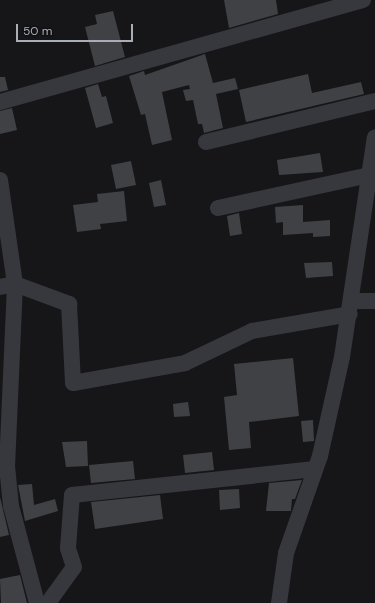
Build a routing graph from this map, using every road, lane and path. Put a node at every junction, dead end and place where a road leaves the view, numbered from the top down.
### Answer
1 (363, 0) edge
2 (375, 101) edge
3 (0, 102) edge
4 (375, 137) edge
5 (206, 142) dead end
6 (369, 175) junction
7 (0, 180) edge
8 (218, 208) dead end
9 (8, 286) edge
10 (375, 301) edge
11 (352, 308) junction
12 (315, 469) junction
13 (37, 603) edge
14 (48, 603) edge
15 (279, 603) edge

1 - 3 street
2 - 5 street
4 - 6 street
6 - 8 street
6 - 11 street
7 - 9 street
9 - 11 street
9 - 13 street
10 - 11 street
11 - 12 street
12 - 14 street
12 - 15 street

